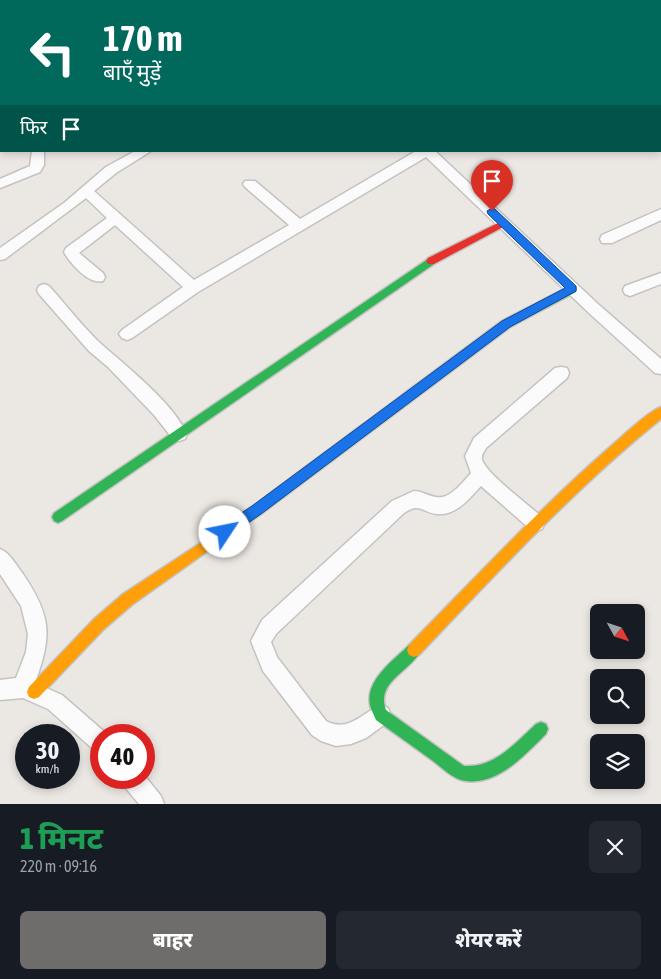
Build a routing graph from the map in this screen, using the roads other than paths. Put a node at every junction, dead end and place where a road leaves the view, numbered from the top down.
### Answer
1 (38, 152) edge
2 (143, 152) edge
3 (425, 152) edge
4 (428, 152) edge
5 (0, 184) edge
6 (250, 184) dead end
7 (86, 191) junction
8 (661, 214) edge
9 (116, 218) junction
10 (504, 223) junction
11 (299, 226) junction
12 (606, 239) dead end
13 (0, 254) edge
14 (98, 277) dead end
15 (661, 278) edge
16 (193, 288) junction
17 (572, 289) junction
18 (44, 290) dead end
19 (630, 290) dead end
20 (127, 334) dead end
21 (661, 368) edge
22 (561, 373) dead end
23 (661, 412) edge
24 (179, 434) junction
25 (481, 474) junction
26 (58, 517) dead end
27 (536, 523) junction
28 (0, 558) edge
29 (0, 690) edge
30 (28, 690) junction
31 (381, 715) junction
32 (541, 729) dead end
33 (90, 733) edge
34 (141, 789) edge
35 (153, 804) edge

1 - 5 street
2 - 7 street
3 - 11 street
4 - 10 street
6 - 11 street
7 - 9 street
7 - 13 street
8 - 12 street
9 - 14 street
9 - 16 street
10 - 17 street
10 - 24 street
11 - 16 street
15 - 19 street
16 - 20 street
17 - 21 street
17 - 30 street
18 - 24 street
22 - 25 street
23 - 27 street
24 - 26 street
25 - 27 street
25 - 31 street
27 - 31 street
28 - 30 street
29 - 30 street
30 - 33 street
31 - 32 street
34 - 35 street

